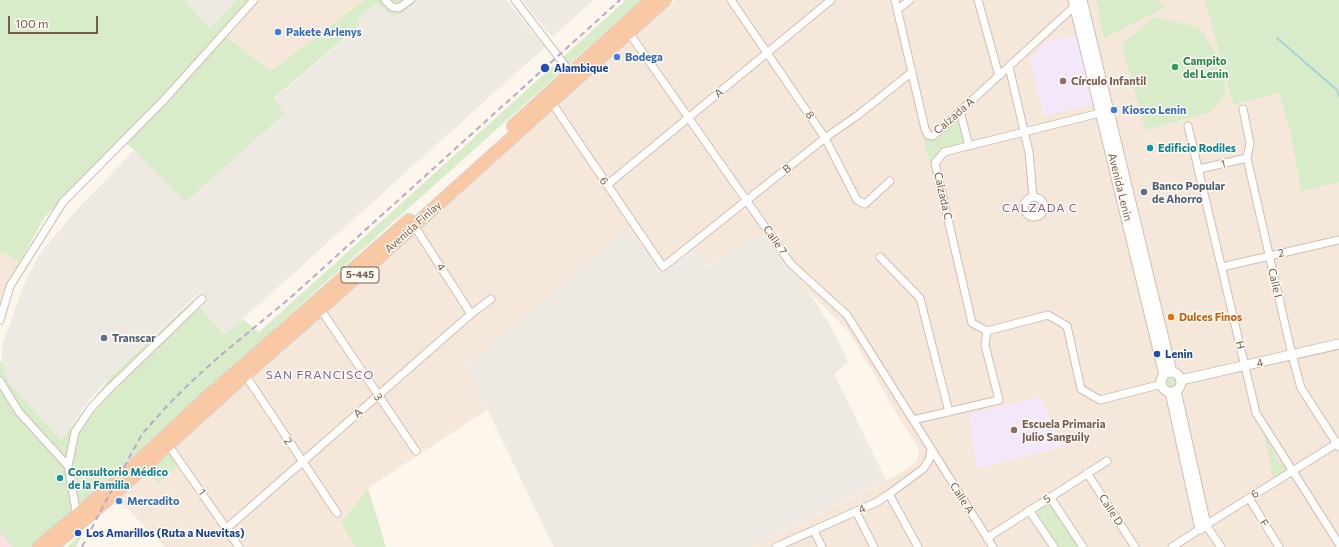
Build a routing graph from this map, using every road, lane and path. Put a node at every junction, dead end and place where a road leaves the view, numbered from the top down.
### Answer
1 (254, 0) edge
2 (385, 0) edge
3 (410, 0) edge
4 (515, 0) edge
5 (651, 0) edge
6 (665, 0) edge
7 (731, 0) edge
8 (831, 0) edge
9 (895, 0) edge
10 (910, 0) edge
11 (978, 0) edge
12 (1078, 2) edge
13 (897, 10) junction
14 (627, 28) junction
15 (768, 53) junction
16 (1009, 67) junction
17 (912, 72) junction
18 (999, 76) junction
19 (574, 77) junction
20 (549, 99) junction
21 (1243, 108) dead end
22 (960, 111) junction
23 (1106, 111) junction
24 (689, 118) junction
25 (1188, 126) dead end
26 (1024, 133) junction
27 (825, 138) junction
28 (968, 146) junction
29 (1247, 158) junction
30 (1199, 169) junction
31 (890, 182) dead end
32 (607, 185) junction
33 (1034, 198) dead end
34 (747, 201) junction
35 (412, 223) junction
36 (1339, 240) edge
37 (1269, 256) junction
38 (880, 257) dead end
39 (1222, 266) junction
40 (663, 267) joint
41 (202, 299) dead end
42 (491, 299) dead end
43 (317, 305) junction
44 (471, 314) junction
45 (0, 320) edge
46 (987, 332) junction
47 (1339, 344) edge
48 (1292, 355) junction
49 (1245, 366) junction
50 (242, 372) junction
51 (1166, 377) junction
52 (1181, 380) junction
53 (0, 381) edge
54 (1173, 392) junction
55 (378, 396) junction
56 (949, 412) junction
57 (913, 420) junction
58 (166, 442) junction
59 (1338, 444) edge
60 (931, 450) junction
61 (416, 451) dead end
62 (1107, 461) dead end
63 (303, 462) junction
64 (68, 466) junction
65 (1293, 470) junction
66 (1087, 473) junction
67 (889, 494) junction
68 (1050, 497) junction
69 (1249, 498) junction
70 (1029, 510) junction
71 (856, 512) junction
72 (337, 513) dead end
73 (78, 519) junction
74 (1203, 527) junction
75 (227, 528) junction
76 (814, 531) junction
77 (988, 538) junction
78 (1339, 544) edge
79 (39, 547) edge
80 (52, 547) edge
81 (240, 547) edge
82 (776, 547) edge
83 (822, 547) edge
84 (874, 547) edge
85 (918, 547) edge
86 (993, 547) edge
87 (1054, 547) edge
88 (1083, 547) edge
89 (1135, 547) edge
90 (1172, 547) edge
91 (1221, 547) edge
92 (1279, 547) edge

1 - 45 street
2 - 3 street
4 - 19 street
5 - 14 highway, Avenida Finlay / 5-445
6 - 14 highway, Avenida Finlay / 5-445
7 - 15 street, 8
8 - 15 street, A
9 - 13 street, Calzada A
10 - 13 street
11 - 18 street
12 - 16 street, Calzada A
12 - 23 street, Avenida Lenin
13 - 17 street, Calzada A
14 - 19 highway, Avenida Finlay / 5-445
14 - 24 street, Calle 7
15 - 24 street, A
15 - 27 street, 8
16 - 18 street, Calzada A
16 - 26 street
17 - 22 street, Calzada A
17 - 27 street, B
18 - 22 street, Calzada A
19 - 20 highway, Avenida Finlay / 5-445
20 - 32 street, 6
20 - 35 highway, Avenida Finlay / 5-445
21 - 29 street, Calle I
22 - 28 street
23 - 26 street, Calzada C
23 - 51 street, Avenida Lenin
24 - 32 street, A
24 - 34 street, Calle 7
25 - 30 street, H
26 - 28 street, Calzada C
26 - 33 street
27 - 31 street, 8
27 - 34 street, B
28 - 46 street, Calzada C
29 - 30 street, 1
29 - 37 street, Calle I
30 - 39 street, H
32 - 40 street, 6
34 - 40 street, B
34 - 57 street, Calle 7
35 - 43 highway, Avenida Finlay / 5-445
35 - 44 street, 4
36 - 37 street, 2
37 - 39 street, 2
37 - 48 street, Calle I
38 - 56 street
39 - 49 street, H
41 - 64 street
42 - 44 street, A
43 - 50 highway, Avenida Finlay / 5-445
43 - 55 street, 3
44 - 55 street, A
46 - 51 street
46 - 56 street
47 - 48 street, 4
48 - 49 street, 4
48 - 59 street, Calle I
49 - 52 street, 4
49 - 65 street, H
50 - 58 highway, Avenida Finlay / 5-445
50 - 63 street, 2
51 - 52 street
51 - 54 street
52 - 54 street
53 - 64 street
54 - 74 street
55 - 61 street, 3
55 - 63 street, A
56 - 57 street
57 - 60 street, Calle 7
58 - 73 highway, Avenida Finlay / 5-445
58 - 75 street, 1
59 - 65 street, 6
60 - 67 street, 4
60 - 77 street, Calle A
62 - 66 street, 5
63 - 72 street, 2
63 - 75 street, A
64 - 73 street
65 - 69 street, 6
65 - 78 street, H
66 - 68 street, 5
66 - 89 street, Calle D
67 - 71 street, 4
67 - 85 street
68 - 70 street, 5
68 - 88 street
69 - 74 street, 6
69 - 92 street, F
70 - 77 street, 5
70 - 87 street
71 - 76 street, 4
71 - 84 street
73 - 79 highway, Avenida Finlay / 5-445
73 - 80 highway, Avenida Finlay / 5-445
74 - 90 street, 6
74 - 91 street
75 - 81 street, 1
76 - 82 street, 4
76 - 83 street
77 - 86 street, Calle A

